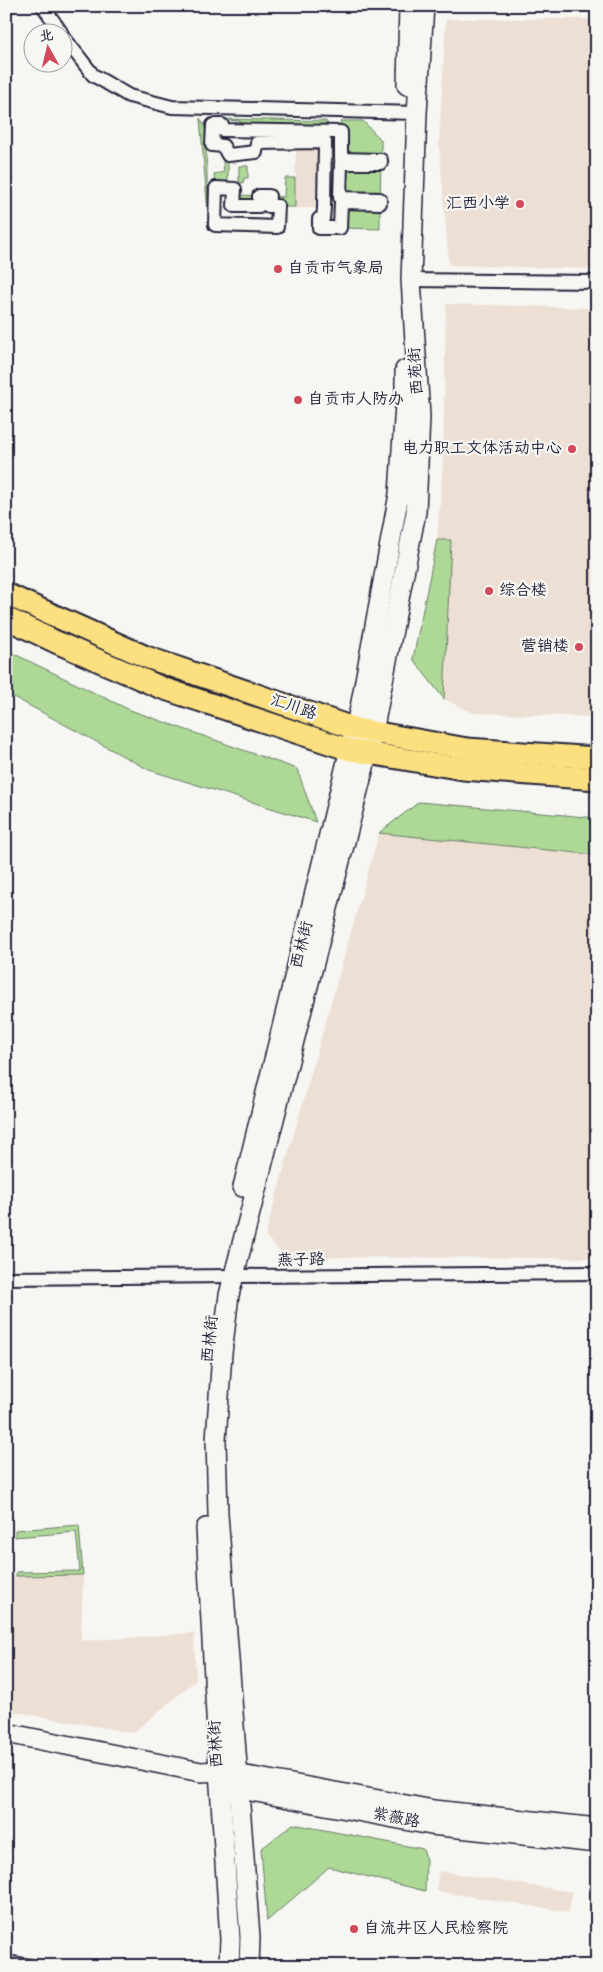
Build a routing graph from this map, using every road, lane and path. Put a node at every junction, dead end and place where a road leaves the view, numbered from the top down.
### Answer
1 (43, 6) edge
2 (409, 6) edge
3 (424, 6) edge
4 (54, 22) edge
5 (72, 47) edge
6 (411, 113) junction
7 (212, 145) joint
8 (216, 188) joint
9 (411, 280) junction
10 (597, 282) edge
11 (6, 594) edge
12 (6, 618) edge
13 (362, 741) junction
14 (597, 758) edge
15 (597, 780) edge
16 (597, 1274) edge
17 (6, 1278) edge
18 (227, 1278) junction
19 (6, 1733) edge
20 (222, 1778) junction
21 (597, 1828) edge
22 (597, 1844) edge
23 (6, 1962) edge
24 (30, 1966) edge
25 (229, 1966) edge
26 (250, 1966) edge

1 - 4 street
2 - 6 main road
3 - 6 main road, 西苑街
5 - 6 street
6 - 9 main road, 西苑街
6 - 13 main road
7 - 7 street
8 - 8 street
9 - 10 street
9 - 13 main road, 西苑街
11 - 13 main road, 汇川路
12 - 13 main road, 汇川路
13 - 14 main road, 汇川路
13 - 15 main road, 汇川路
13 - 18 main road, 西林街
16 - 18 street, 燕子路
17 - 18 street, 燕子路
18 - 20 main road, 西林街
19 - 20 main road, 紫薇路
20 - 21 main road, 紫薇路
20 - 22 main road, 紫薇路
20 - 25 main road, 西林街
20 - 26 main road, 西林街
23 - 24 street

